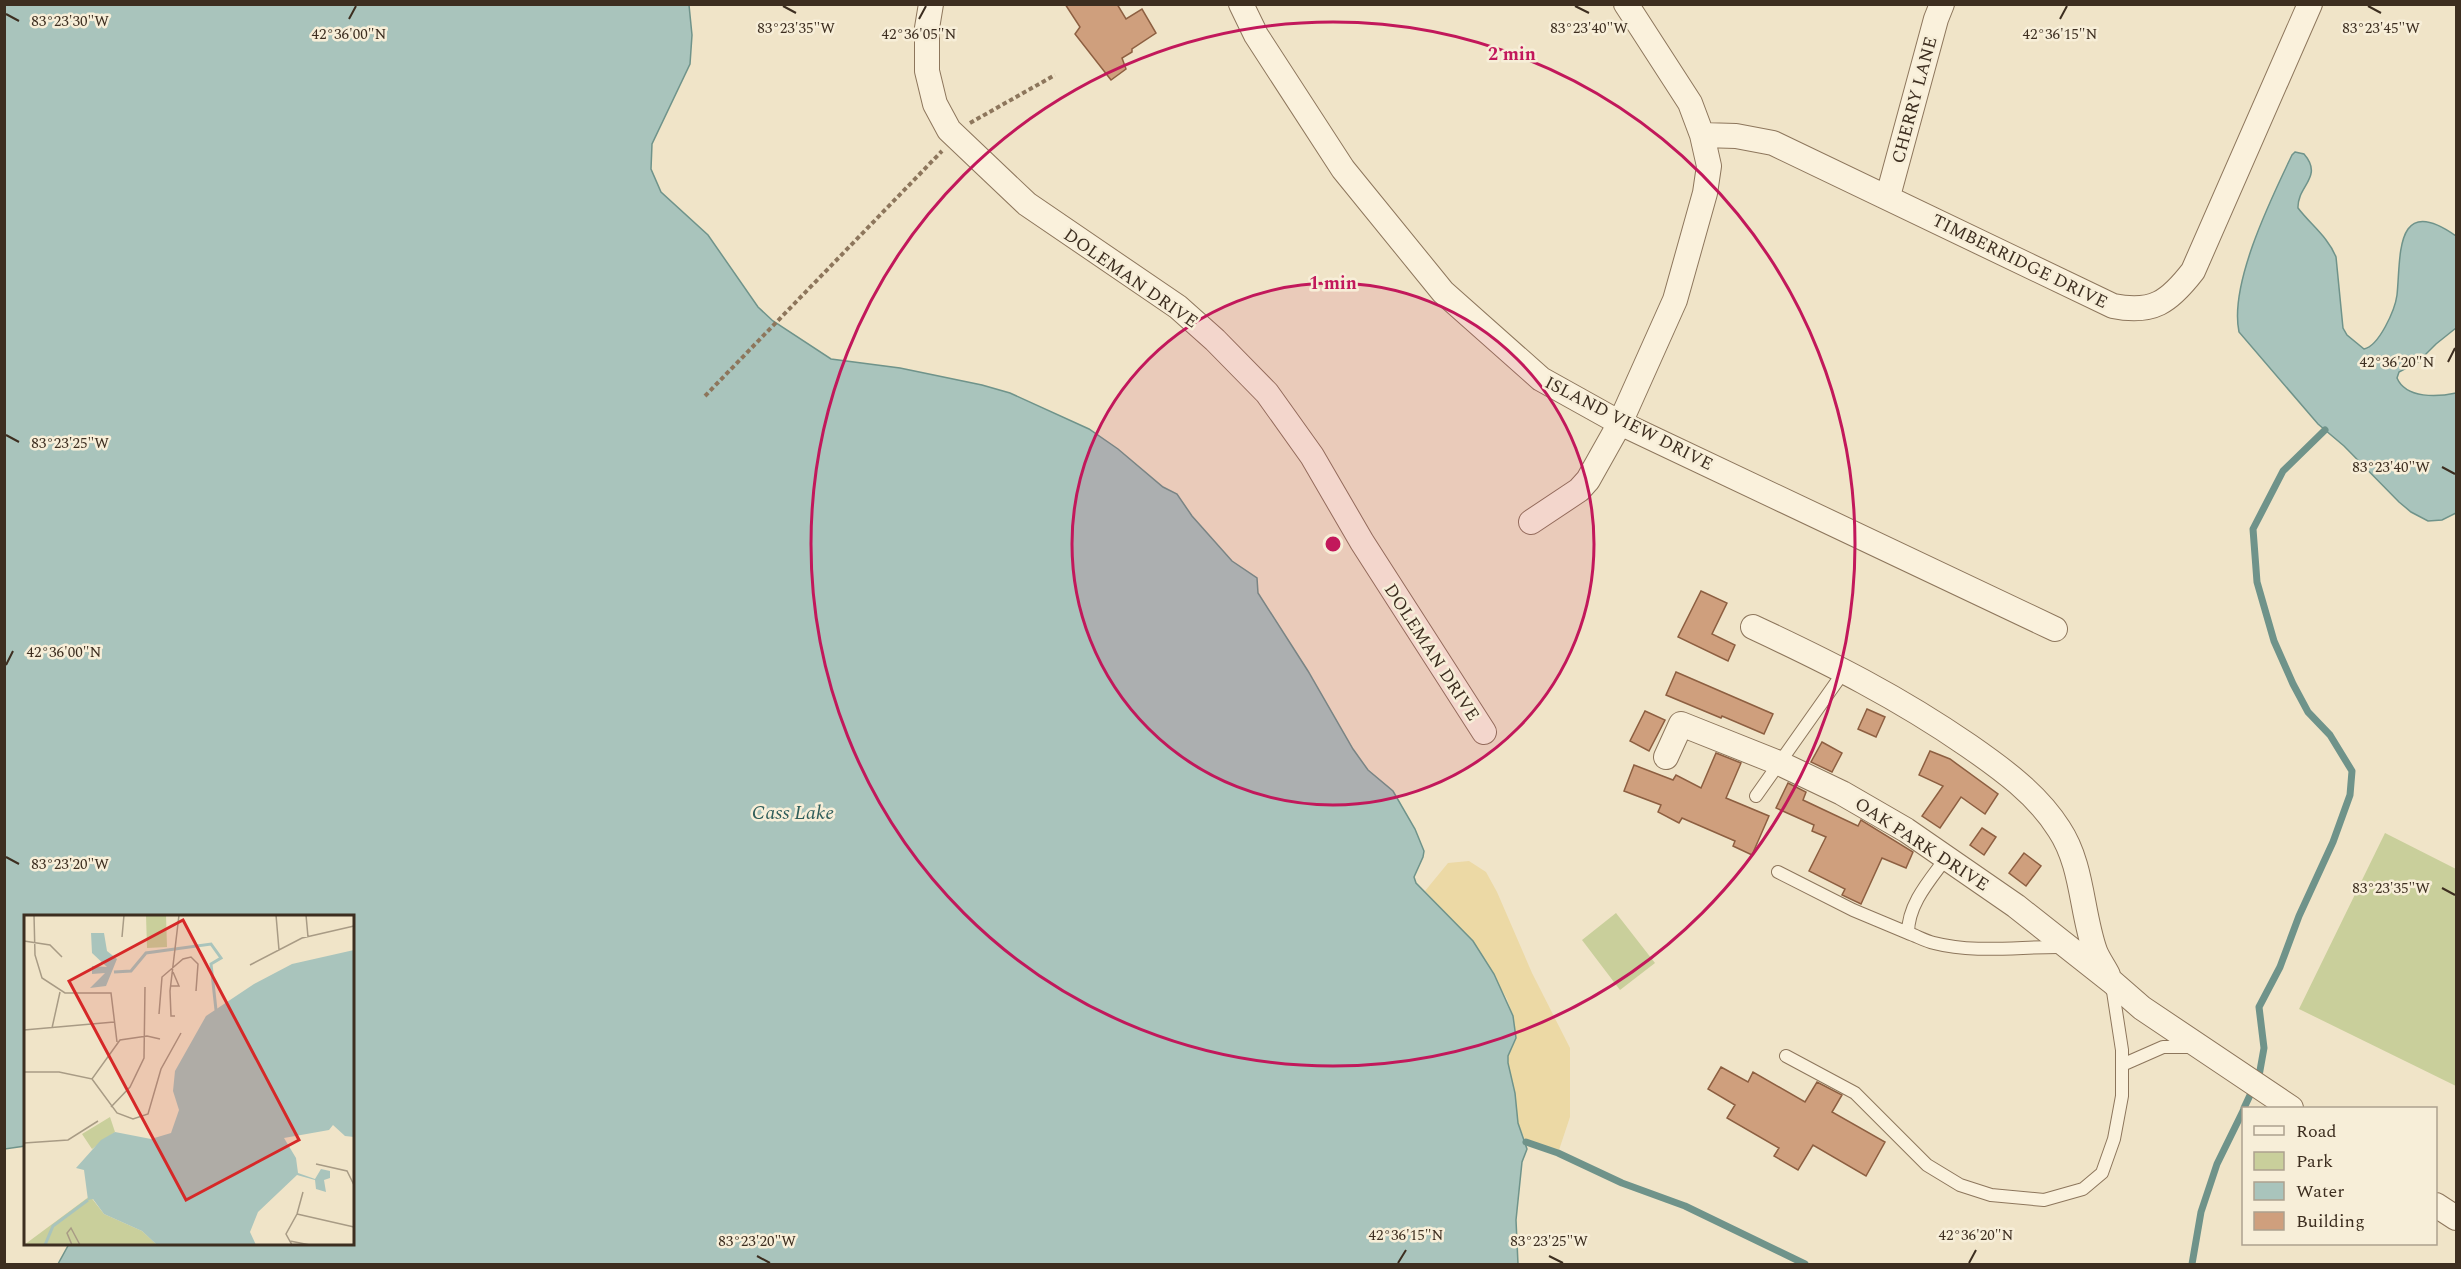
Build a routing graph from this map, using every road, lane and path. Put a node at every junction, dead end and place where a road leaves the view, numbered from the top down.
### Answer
1 (931, 4) edge
2 (1241, 4) edge
3 (1626, 4) edge
4 (1942, 4) edge
5 (2310, 4) edge
6 (1054, 75) dead end
7 (955, 135) junction
8 (1701, 135) junction
9 (1888, 196) junction
10 (705, 396) dead end
11 (1620, 423) junction
12 (1530, 522) dead end
13 (1753, 627) dead end
14 (2055, 629) dead end
15 (1845, 670) junction
16 (1484, 732) dead end
17 (1666, 758) dead end
18 (1779, 763) junction
19 (1756, 796) dead end
20 (1946, 858) junction
21 (1778, 872) dead end
22 (1908, 933) junction
23 (2069, 948) junction
24 (2111, 981) junction
25 (2200, 1047) junction
26 (1786, 1056) dead end
27 (2122, 1065) junction
28 (2290, 1107) edge
29 (2437, 1206) edge
30 (2457, 1218) edge

1 - 7 street, DOLEMAN DRIVE
2 - 11 street, ISLAND VIEW DRIVE
3 - 8 street
4 - 9 street, CHERRY LANE
5 - 9 street, TIMBERRIDGE DRIVE
6 - 7 path
7 - 10 path
7 - 16 street, DOLEMAN DRIVE
8 - 9 street, TIMBERRIDGE DRIVE
8 - 11 street
11 - 12 street
11 - 14 street, ISLAND VIEW DRIVE
13 - 15 street, OAK PARK DRIVE
15 - 18 lane
15 - 24 street, OAK PARK DRIVE
17 - 18 street, OAK PARK DRIVE
18 - 19 lane
18 - 20 street, OAK PARK DRIVE
20 - 22 lane
20 - 23 street, OAK PARK DRIVE
21 - 22 lane
22 - 23 lane
23 - 24 street, OAK PARK DRIVE
24 - 25 street, OAK PARK DRIVE
24 - 27 lane
25 - 27 lane
25 - 28 street, OAK PARK DRIVE
26 - 27 lane
29 - 30 street

